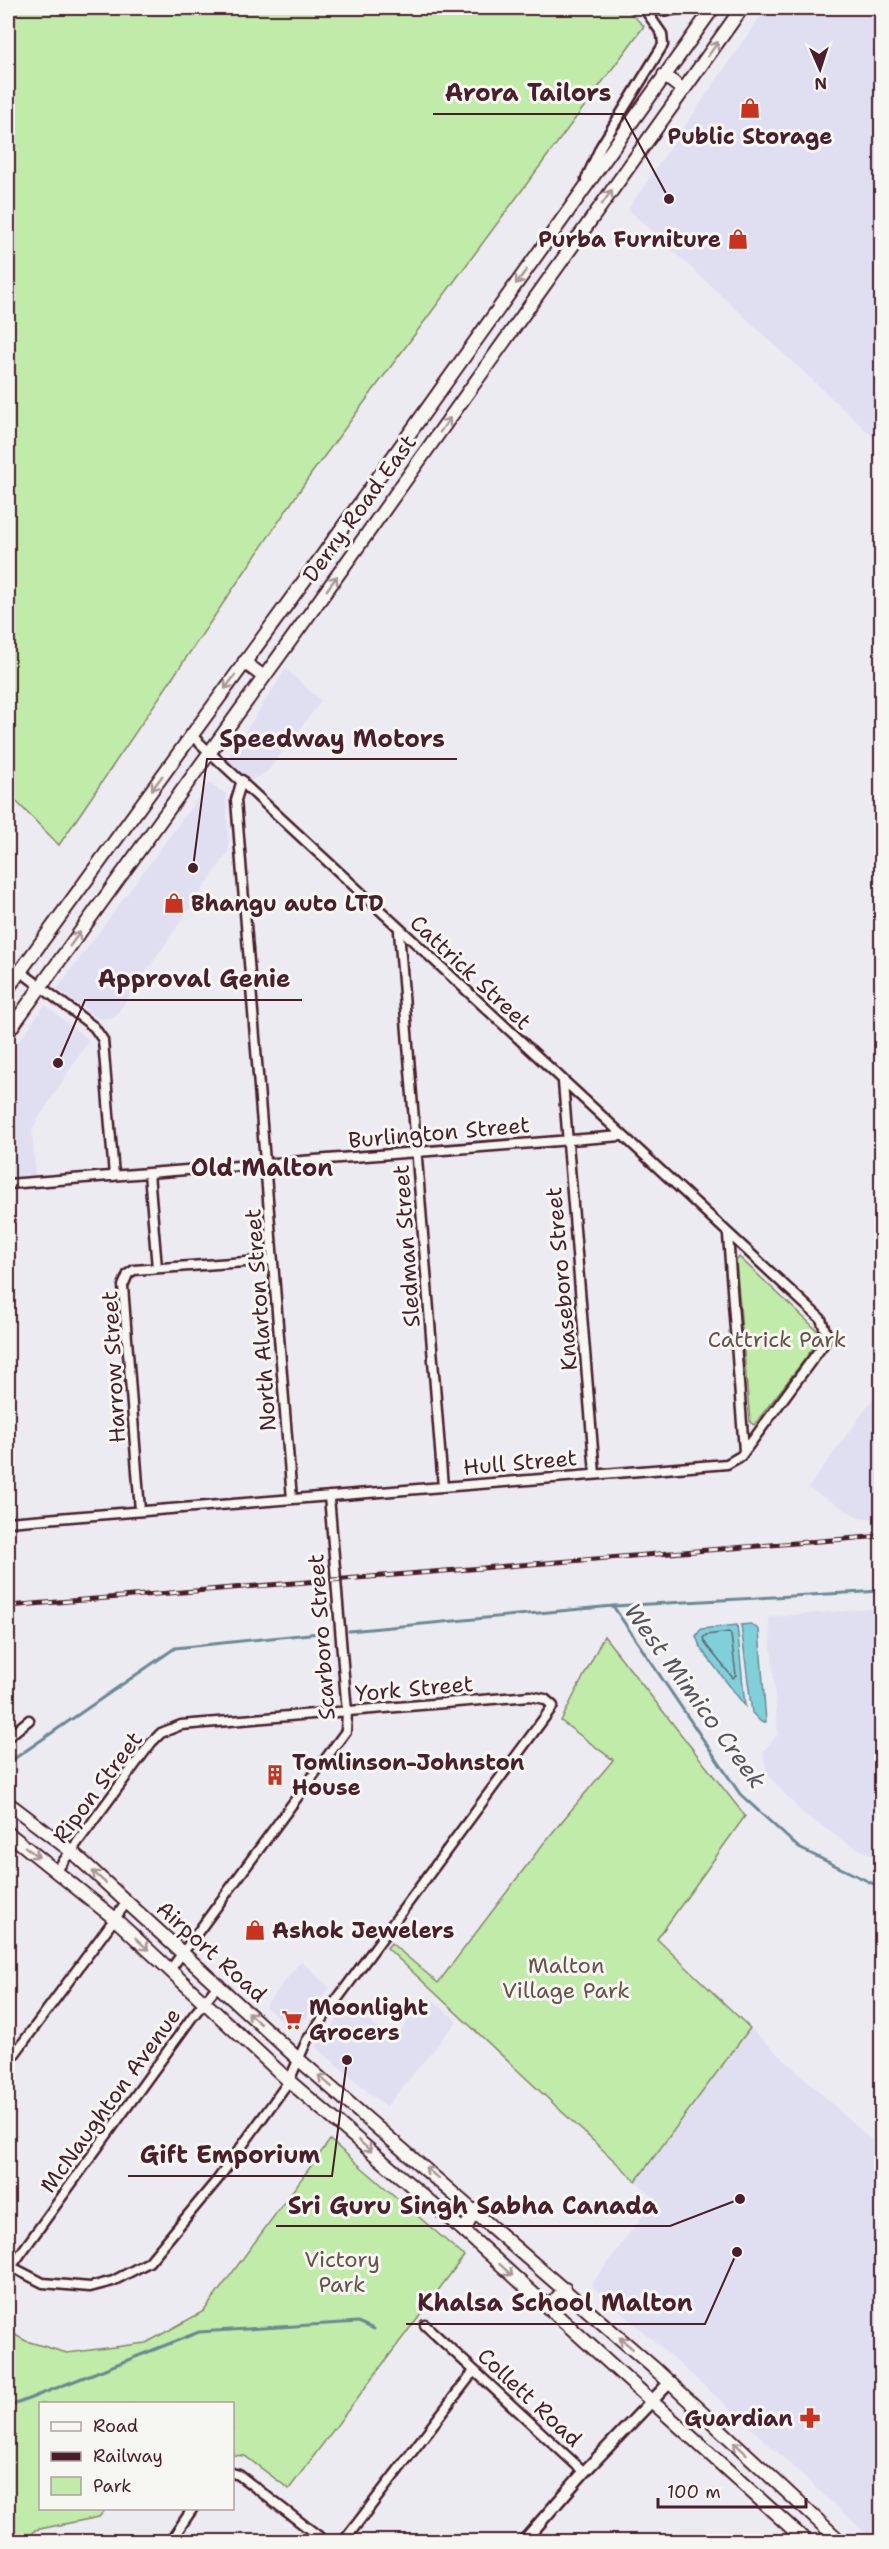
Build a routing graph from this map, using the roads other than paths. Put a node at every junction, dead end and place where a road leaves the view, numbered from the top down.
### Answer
1 (644, 8) edge
2 (682, 8) edge
3 (713, 8) edge
4 (742, 8) edge
5 (664, 75) junction
6 (683, 90) junction
7 (575, 202) junction
8 (244, 662) junction
9 (264, 677) junction
10 (191, 735) junction
11 (210, 753) junction
12 (242, 780) junction
13 (399, 931) junction
14 (20, 971) junction
15 (40, 987) junction
16 (8, 988) edge
17 (8, 1032) edge
18 (563, 1082) junction
19 (621, 1136) junction
20 (567, 1140) junction
21 (416, 1151) junction
22 (266, 1164) junction
23 (149, 1173) junction
24 (114, 1176) junction
25 (8, 1184) edge
26 (728, 1235) junction
27 (273, 1260) junction
28 (157, 1268) junction
29 (744, 1451) junction
30 (595, 1474) junction
31 (443, 1487) junction
32 (329, 1496) junction
33 (292, 1499) junction
34 (140, 1511) junction
35 (8, 1522) edge
36 (347, 1712) junction
37 (29, 1720) dead end
38 (168, 1730) joint
39 (8, 1737) edge
40 (8, 1803) edge
41 (8, 1833) edge
42 (71, 1851) junction
43 (57, 1870) junction
44 (127, 1902) junction
45 (114, 1918) junction
46 (182, 1953) junction
47 (170, 1970) junction
48 (219, 1984) junction
49 (203, 2004) junction
50 (297, 2058) junction
51 (8, 2063) edge
52 (289, 2081) junction
53 (475, 2210) junction
54 (464, 2231) junction
55 (9, 2266) edge
56 (565, 2289) junction
57 (548, 2308) junction
58 (425, 2325) dead end
59 (474, 2371) junction
60 (670, 2382) junction
61 (650, 2401) junction
62 (584, 2472) junction
63 (234, 2474) edge
64 (192, 2510) edge
65 (170, 2541) edge
66 (326, 2541) edge
67 (343, 2541) edge
68 (523, 2541) edge
69 (807, 2541) edge
70 (841, 2541) edge

1 - 2 street
1 - 7 street
3 - 5 main road, Derry Road East
6 -> 4 main road, Derry Road East
5 - 6 main road
5 - 7 main road, Derry Road East
9 -> 6 main road, Derry Road East
7 -> 8 main road, Derry Road East
8 - 9 main road
8 -> 10 main road, Derry Road East
9 - 11 main road, Derry Road East
10 - 11 street, Cattrick Street
10 -> 14 main road, Derry Road East
11 - 12 street, Cattrick Street
15 -> 11 main road, Derry Road East
12 - 13 street, Cattrick Street
12 - 22 street, North Alarton Street
13 - 18 street, Cattrick Street
13 - 21 street, Sledman Street
14 - 15 street
14 - 16 main road, Derry Road East
15 - 17 main road, Derry Road East
15 - 24 street
18 - 19 street, Cattrick Street
18 - 20 street, Knaseboro Street
19 - 20 street, Burlington Street
19 - 26 street, Cattrick Street
20 - 21 street, Burlington Street
20 - 30 street, Knaseboro Street
21 - 22 street, Burlington Street
21 - 31 street, Sledman Street
22 - 23 street, Burlington Street
22 - 27 street, North Alarton Street
23 - 24 street, Burlington Street
23 - 28 street
24 - 25 street, Burlington Street
26 - 29 street
26 - 29 street, Hull Street
27 - 28 street
27 - 33 street, North Alarton Street
28 - 34 street, Harrow Street
29 - 30 street, Hull Street
30 - 31 street, Hull Street
31 - 32 street, Hull Street
32 - 33 street, Hull Street
32 - 36 street, Scarboro Street
33 - 34 street, Hull Street
34 - 35 street, Hull Street
36 - 38 street, York Street
36 - 46 street, Scarboro Street
36 - 50 street, York Street
37 - 39 street
38 - 42 street, Ripon Street
40 - 42 main road, Airport Road
41 -> 43 main road, Airport Road
42 - 43 street, Ripon Street
44 -> 42 main road, Airport Road
43 - 45 main road, Airport Road
44 - 45 street
44 - 46 main road, Airport Road
45 -> 47 main road, Airport Road
45 - 51 street
46 - 47 street, Scarboro Street
46 - 48 main road, Airport Road
47 - 49 main road, Airport Road
48 - 49 street, McNaughton Avenue
50 -> 48 main road, Airport Road
49 - 52 main road, Airport Road
49 - 55 street, McNaughton Avenue
50 - 52 street
53 -> 50 main road, Airport Road
52 -> 54 main road, Airport Road
52 - 55 street
53 - 54 main road
53 - 56 main road, Airport Road
54 -> 57 main road, Airport Road
56 - 57 main road
60 -> 56 main road, Airport Road
57 - 61 main road, Airport Road
58 - 59 street, Collett Road
59 - 62 street, Collett Road
59 - 67 street
60 - 61 street
70 -> 60 main road, Airport Road
61 - 62 street
61 - 69 main road, Airport Road
62 - 68 street
63 - 66 street
64 - 65 street

